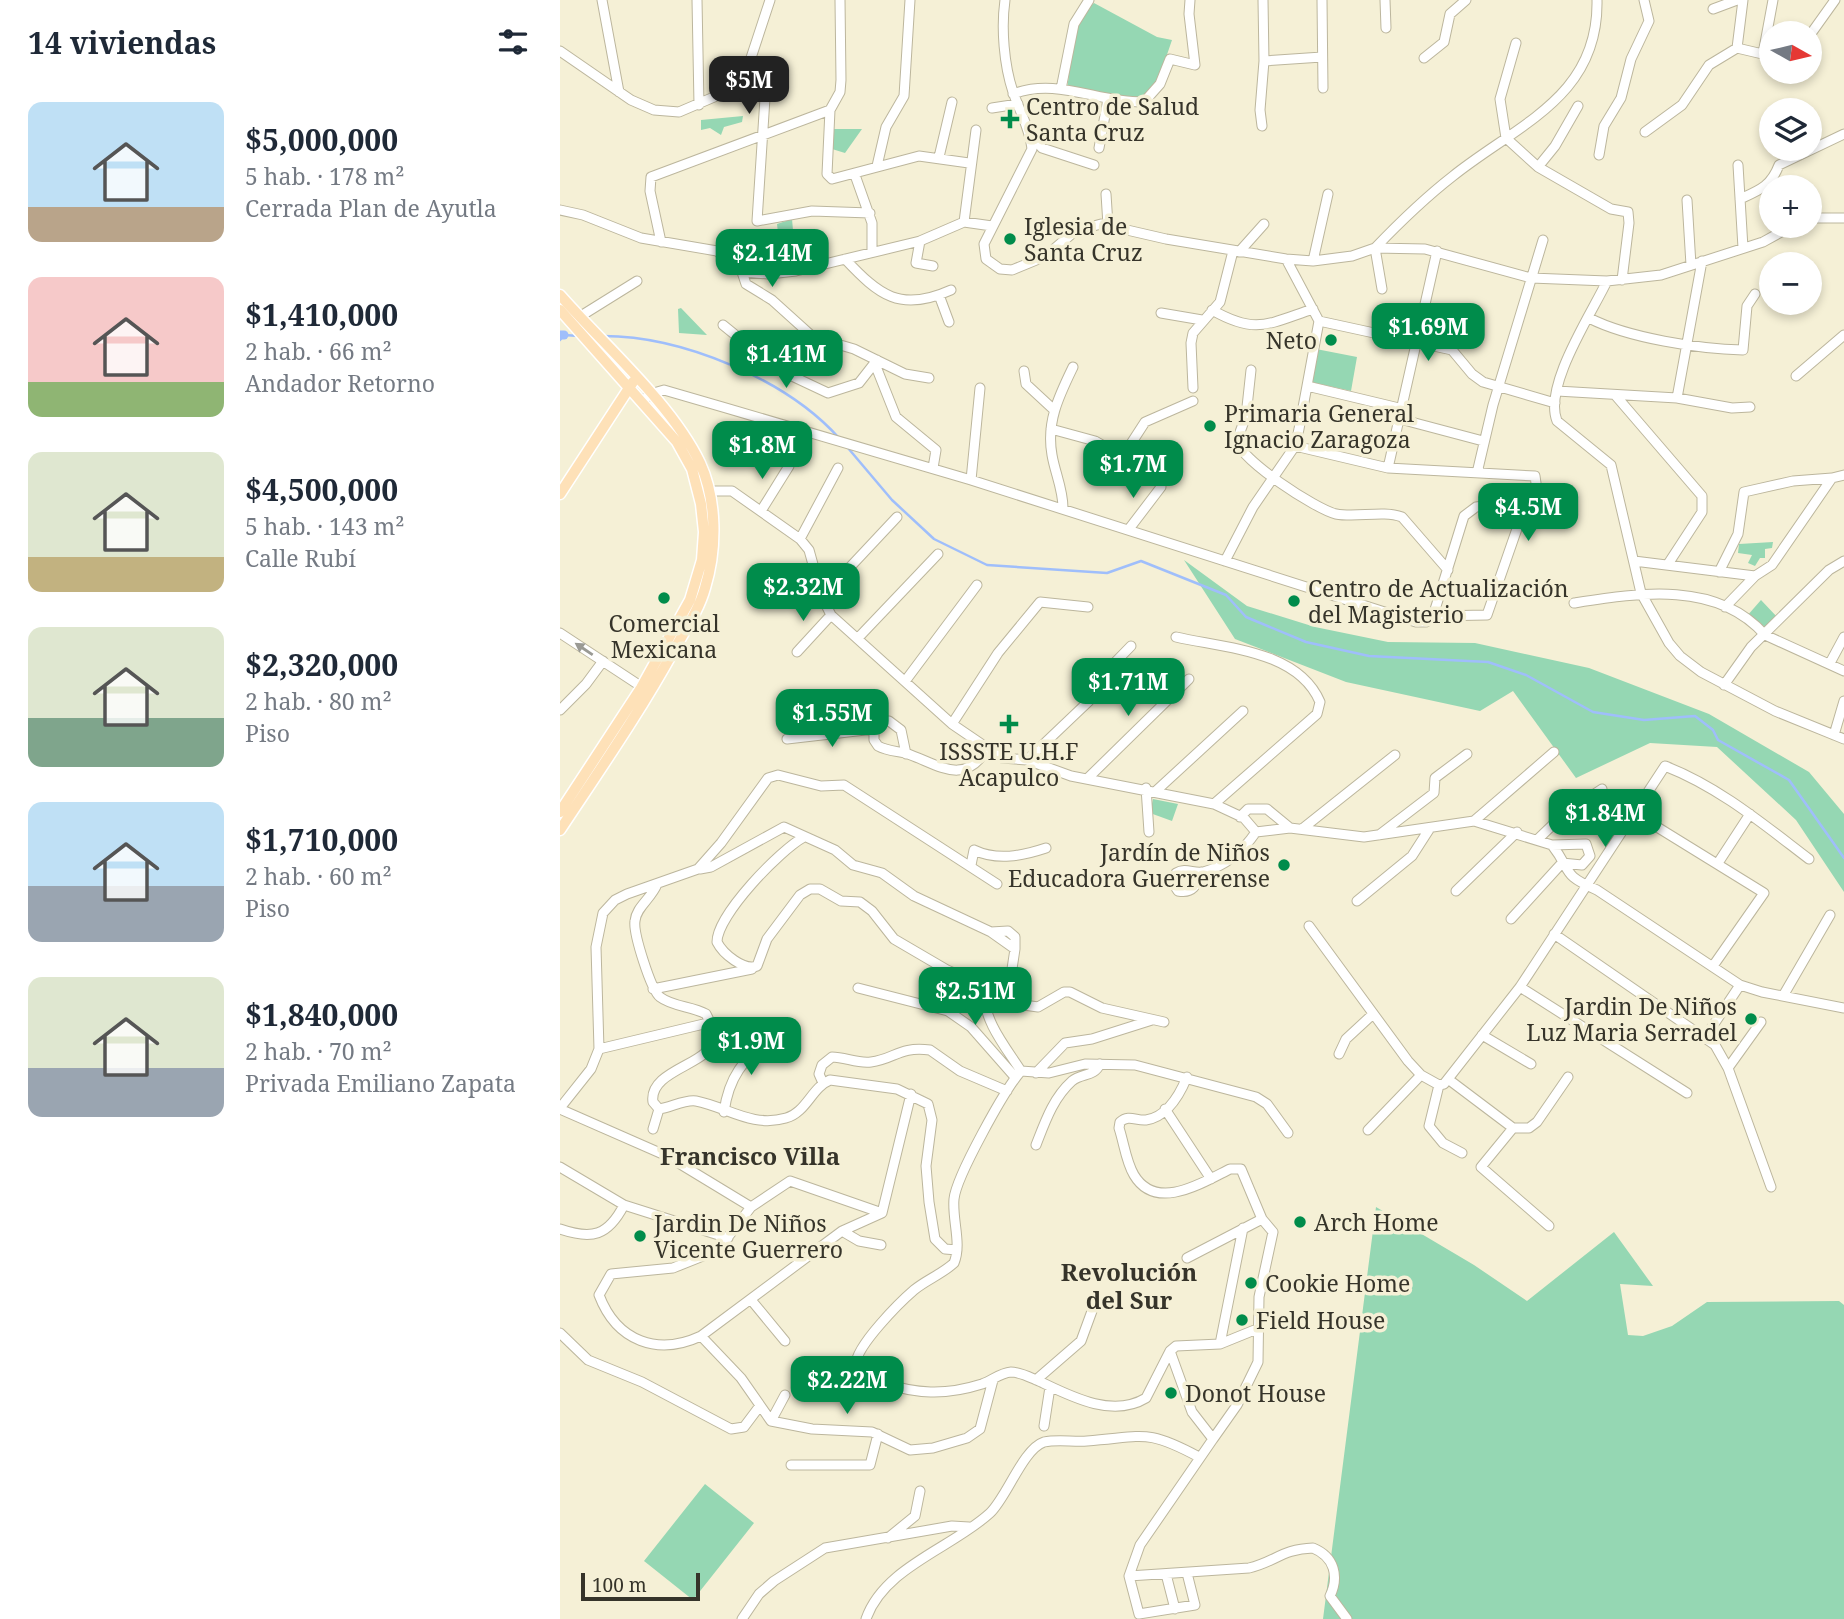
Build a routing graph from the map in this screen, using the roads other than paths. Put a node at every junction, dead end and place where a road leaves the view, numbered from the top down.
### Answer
1 (602, 0) edge
2 (697, 0) edge
3 (770, 0) edge
4 (840, 0) edge
5 (910, 0) edge
6 (1005, 0) edge
7 (1089, 0) edge
8 (1190, 0) edge
9 (1263, 0) edge
10 (1322, 0) edge
11 (1385, 0) edge
12 (1466, 0) edge
13 (1598, 0) edge
14 (1644, 0) edge
15 (1740, 0) edge
16 (1773, 0) edge
17 (1835, 0) edge
18 (1713, 9) dead end
19 (1771, 21) edge
20 (1820, 21) edge
21 (1386, 28) dead end
22 (1516, 43) dead end
23 (1737, 48) junction
24 (560, 51) edge
25 (1759, 53) edge
26 (1322, 57) junction
27 (1424, 58) dead end
28 (1264, 61) junction
29 (1323, 88) dead end
30 (1061, 89) junction
31 (619, 92) junction
32 (1013, 94) junction
33 (765, 98) dead end
34 (1108, 99) junction
35 (952, 102) dead end
36 (1018, 104) junction
37 (699, 105) junction
38 (1578, 106) dead end
39 (992, 108) dead end
40 (830, 110) junction
41 (1262, 126) dead end
42 (976, 130) dead end
43 (1645, 132) dead end
44 (1844, 134) edge
45 (764, 135) junction
46 (1030, 135) junction
47 (1506, 138) junction
48 (1099, 148) dead end
49 (1599, 155) dead end
50 (939, 157) junction
51 (969, 163) junction
52 (1094, 165) dead end
53 (1738, 165) dead end
54 (877, 166) junction
55 (1538, 167) junction
56 (855, 175) junction
57 (1106, 194) dead end
58 (1328, 194) dead end
59 (561, 199) edge
60 (1740, 199) junction
61 (1687, 200) dead end
62 (562, 210) edge
63 (870, 214) junction
64 (1822, 218) edge
65 (1844, 218) edge
66 (964, 222) junction
67 (1264, 224) dead end
68 (1108, 225) junction
69 (992, 226) junction
70 (1770, 238) edge
71 (1543, 240) dead end
72 (920, 241) junction
73 (661, 242) junction
74 (1375, 248) junction
75 (1743, 248) junction
76 (1236, 251) junction
77 (1437, 251) junction
78 (872, 252) junction
79 (845, 259) junction
80 (1286, 259) junction
81 (1313, 261) junction
82 (1702, 261) junction
83 (1691, 265) junction
84 (933, 266) dead end
85 (742, 271) junction
86 (1531, 278) junction
87 (1622, 280) junction
88 (637, 281) dead end
89 (1607, 281) junction
90 (1382, 289) dead end
91 (951, 290) dead end
92 (1755, 294) dead end
93 (560, 295) edge
94 (939, 295) junction
95 (1312, 309) junction
96 (560, 310) edge
97 (1212, 310) junction
98 (1161, 313) dead end
99 (1463, 316) dead end
100 (1589, 318) junction
101 (1202, 320) junction
102 (1319, 321) junction
103 (578, 322) junction
104 (949, 322) dead end
105 (723, 325) dead end
106 (1844, 335) edge
107 (1418, 341) junction
108 (1685, 343) junction
109 (1452, 350) junction
110 (876, 362) junction
111 (1073, 367) dead end
112 (1251, 370) dead end
113 (1024, 371) dead end
114 (1796, 376) dead end
115 (929, 378) dead end
116 (632, 383) junction
117 (1499, 385) junction
118 (1307, 386) junction
119 (980, 388) dead end
120 (1193, 388) dead end
121 (1557, 391) junction
122 (1616, 396) junction
123 (646, 398) junction
124 (1677, 398) junction
125 (1193, 401) dead end
126 (1555, 403) junction
127 (1750, 407) dead end
128 (1403, 408) junction
129 (1053, 409) junction
130 (1400, 419) junction
131 (1051, 429) junction
132 (1483, 441) junction
133 (1295, 446) junction
134 (1123, 456) junction
135 (789, 467) dead end
136 (838, 468) dead end
137 (933, 468) junction
138 (1388, 468) junction
139 (1477, 473) junction
140 (1274, 477) junction
141 (1840, 479) edge
142 (971, 480) junction
143 (704, 491) junction
144 (560, 494) edge
145 (1522, 501) junction
146 (1063, 508) junction
147 (761, 511) junction
148 (897, 517) dead end
149 (1129, 529) junction
150 (800, 539) junction
151 (937, 554) dead end
152 (1225, 561) junction
153 (1634, 561) junction
154 (1844, 561) edge
155 (1668, 564) junction
156 (1448, 570) junction
157 (1719, 572) junction
158 (1755, 576) junction
159 (976, 585) dead end
160 (822, 597) junction
161 (1645, 600) junction
162 (1574, 603) dead end
163 (1088, 607) dead end
164 (1725, 607) junction
165 (831, 615) junction
166 (1433, 616) junction
167 (560, 633) edge
168 (1765, 635) junction
169 (1844, 637) edge
170 (858, 638) junction
171 (1176, 638) dead end
172 (1131, 646) dead end
173 (797, 652) dead end
174 (603, 661) junction
175 (1830, 663) junction
176 (1844, 670) edge
177 (1189, 679) dead end
178 (906, 680) junction
179 (1724, 685) junction
180 (645, 690) junction
181 (1844, 701) edge
182 (560, 709) edge
183 (1242, 711) dead end
184 (952, 724) junction
185 (874, 729) junction
186 (1834, 735) junction
187 (787, 739) dead end
188 (1844, 739) edge
189 (987, 749) junction
190 (1554, 752) dead end
191 (906, 754) junction
192 (1467, 754) dead end
193 (1395, 755) dead end
194 (1027, 760) junction
195 (1088, 778) junction
196 (1146, 788) junction
197 (1602, 789) dead end
198 (1157, 790) junction
199 (1214, 804) junction
200 (560, 812) edge
201 (1636, 814) junction
202 (1751, 814) junction
203 (1240, 817) junction
204 (1474, 821) junction
205 (1290, 828) junction
206 (1430, 828) junction
207 (1302, 829) junction
208 (560, 830) edge
209 (1149, 832) dead end
210 (1256, 832) junction
211 (1517, 832) junction
212 (1379, 835) junction
213 (804, 836) junction
214 (1538, 839) junction
215 (1552, 845) junction
216 (1046, 848) dead end
217 (1809, 859) dead end
218 (1562, 863) junction
219 (1718, 863) junction
220 (971, 865) junction
221 (698, 869) junction
222 (1201, 873) dead end
223 (657, 884) junction
224 (997, 884) dead end
225 (1585, 885) junction
226 (1456, 891) dead end
227 (1357, 901) dead end
228 (1830, 915) dead end
229 (1511, 919) dead end
230 (1310, 926) dead end
231 (1554, 934) junction
232 (1713, 966) junction
233 (752, 969) junction
234 (1740, 985) junction
235 (858, 988) dead end
236 (1520, 988) junction
237 (653, 989) junction
238 (1783, 996) junction
239 (1844, 1007) edge
240 (1372, 1016) junction
241 (1152, 1020) junction
242 (712, 1022) junction
243 (1164, 1022) dead end
244 (1761, 1022) dead end
245 (1482, 1035) junction
246 (1706, 1036) junction
247 (770, 1037) dead end
248 (599, 1049) junction
249 (1339, 1054) dead end
250 (1531, 1064) dead end
251 (1100, 1065) junction
252 (1728, 1068) junction
253 (1036, 1073) junction
254 (1018, 1074) junction
255 (1421, 1075) junction
256 (1187, 1077) junction
257 (1568, 1077) dead end
258 (1448, 1079) junction
259 (823, 1083) junction
260 (1439, 1085) junction
261 (1007, 1091) junction
262 (1687, 1093) dead end
263 (911, 1094) junction
264 (560, 1109) edge
265 (659, 1109) junction
266 (1166, 1109) junction
267 (724, 1112) junction
268 (1513, 1128) junction
269 (653, 1129) dead end
270 (1368, 1130) dead end
271 (1288, 1133) dead end
272 (1036, 1145) dead end
273 (1462, 1153) dead end
274 (560, 1167) edge
275 (1211, 1179) junction
276 (1771, 1187) dead end
277 (624, 1205) junction
278 (751, 1207) junction
279 (882, 1213) junction
280 (1262, 1219) junction
281 (1549, 1226) dead end
282 (1243, 1228) junction
283 (560, 1229) edge
284 (842, 1231) junction
285 (728, 1238) junction
286 (881, 1245) dead end
287 (957, 1250) junction
288 (1187, 1258) dead end
289 (752, 1301) junction
290 (1092, 1311) dead end
291 (1257, 1329) junction
292 (560, 1333) edge
293 (701, 1336) junction
294 (785, 1341) dead end
295 (1220, 1343) junction
296 (1170, 1350) junction
297 (993, 1380) junction
298 (1036, 1380) junction
299 (1050, 1387) junction
300 (785, 1395) dead end
301 (759, 1407) junction
302 (771, 1421) junction
303 (1044, 1426) dead end
304 (878, 1434) junction
305 (1213, 1440) junction
306 (1199, 1457) junction
307 (791, 1465) dead end
308 (920, 1491) dead end
309 (969, 1527) junction
310 (887, 1539) junction
311 (1187, 1573) junction
312 (1166, 1574) junction
313 (1129, 1576) junction
314 (1175, 1609) junction
315 (742, 1619) edge
316 (866, 1619) edge
317 (1347, 1619) edge

1 - 31 street
2 - 37 street
3 - 37 street
4 - 40 street
5 - 54 street
6 - 32 street
7 - 30 street
8 - 34 street
9 - 28 street
10 - 26 street
11 - 21 street
12 - 27 street
13 - 47 street
14 - 49 street
15 - 18 street
15 - 23 street
16 - 19 street
17 - 20 street
22 - 47 street
23 - 25 street
23 - 43 street
24 - 31 street
26 - 28 street
26 - 29 street
28 - 41 street
30 - 32 street
30 - 34 street
31 - 37 street
32 - 36 street
33 - 45 street
34 - 48 street
35 - 50 street
36 - 39 street
36 - 46 street
38 - 55 street
40 - 45 street
40 - 56 street
42 - 51 street
44 - 60 street
45 - 63 street
45 - 73 street
46 - 52 street
46 - 69 street
47 - 55 street
47 - 74 street
50 - 51 street
50 - 54 street
51 - 66 street
53 - 60 street
54 - 56 street
55 - 87 street
56 - 63 street
57 - 68 street
58 - 81 street
59 - 62 street
60 - 75 street
61 - 83 street
62 - 73 street
63 - 78 street
64 - 65 street
66 - 69 street
66 - 72 street
67 - 76 street
68 - 69 street
68 - 76 street
70 - 75 street
71 - 86 street
72 - 78 street
72 - 84 street
73 - 85 street
74 - 77 street
74 - 81 street
74 - 90 street
75 - 82 street
76 - 80 street
76 - 97 street
77 - 86 street
77 - 107 street
78 - 79 street
79 - 85 street
79 - 94 street
80 - 81 street
80 - 95 street
82 - 83 street
82 - 108 street
83 - 87 street
85 - 110 street
86 - 89 street
86 - 117 street
87 - 89 street
88 - 103 street
89 - 100 street
91 - 94 street
92 - 108 street
93 - 103 main road
94 - 104 street
95 - 97 street
95 - 102 street
96 - 103 main road
97 - 101 street
98 - 101 street
99 - 109 street
100 - 108 street
100 - 121 street
101 - 120 street
102 - 107 street
102 - 118 street
103 - 116 main road
105 - 110 street
106 - 114 street
107 - 109 street
107 - 128 street
108 - 124 street
109 - 117 street
110 - 115 street
110 - 137 street
111 - 129 street
112 - 140 street
113 - 129 street
116 - 123 main road
116 - 144 main road
117 - 126 street
117 - 132 street
118 - 128 street
118 - 133 street
119 - 142 street
121 - 122 street
121 - 126 street
122 - 124 street
122 - 155 street
123 - 137 street
123 - 143 main road
124 - 127 street
125 - 134 street
126 - 153 street
128 - 130 street
129 - 131 street
130 - 132 street
130 - 138 street
131 - 134 street
131 - 146 street
132 - 139 street
133 - 138 street
133 - 140 street
134 - 149 street
135 - 147 street
136 - 150 street
137 - 142 street
138 - 139 street
139 - 145 street
140 - 152 street
140 - 156 street
141 - 157 street
141 - 158 street
142 - 146 street
143 - 147 street
143 - 180 main road
145 - 156 street
145 - 166 street
146 - 149 street
147 - 150 street
148 - 160 street
149 - 152 street
150 - 160 street
151 - 170 street
152 - 166 street
153 - 155 street
153 - 161 street
154 - 168 street
155 - 157 street
156 - 166 street
157 - 158 street
158 - 164 street
159 - 178 street
160 - 165 street
161 - 162 street
161 - 164 street
161 - 179 street
163 - 184 street
164 - 168 street
165 - 170 street
165 - 173 street
174 -> 167 street
168 - 175 street
168 - 179 street
169 - 175 street
170 - 178 street
171 - 199 street
172 - 194 street
174 - 180 street
174 - 182 street
175 - 176 street
177 - 195 street
178 - 184 street
179 - 186 street
180 - 200 main road
180 - 208 main road
181 - 186 street
183 - 198 street
184 - 189 street
185 - 187 street
185 - 191 street
185 - 191 street
186 - 188 street
189 - 191 street
189 - 194 street
190 - 204 street
192 - 212 street
193 - 207 street
194 - 195 street
195 - 196 street
196 - 198 street
196 - 209 street
197 - 214 street
198 - 199 street
199 - 203 street
201 - 202 street
201 - 219 street
201 - 225 street
202 - 217 street
202 - 219 street
203 - 205 street
203 - 210 street
204 - 206 street
204 - 211 street
205 - 207 street
205 - 210 street
206 - 212 street
206 - 227 street
207 - 212 street
210 - 222 street
211 - 214 street
211 - 226 street
213 - 221 street
213 - 233 street
213 - 241 street
214 - 215 street
215 - 218 street
215 - 218 street
216 - 220 street
218 - 225 street
218 - 229 street
219 - 232 street
220 - 221 street
220 - 224 street
221 - 223 street
223 - 237 street
223 - 248 street
225 - 231 street
225 - 232 street
228 - 238 street
230 - 240 street
231 - 236 street
231 - 246 street
232 - 234 street
233 - 237 street
233 - 254 street
234 - 238 street
234 - 246 street
235 - 254 street
236 - 245 street
236 - 262 street
237 - 242 street
238 - 239 street
240 - 249 street
240 - 255 street
241 - 243 street
241 - 253 street
242 - 248 street
242 - 265 street
244 - 252 street
245 - 250 street
245 - 258 street
246 - 252 street
247 - 267 street
248 - 264 street
251 - 253 street
251 - 256 street
251 - 272 street
252 - 276 street
253 - 254 street
254 - 261 street
255 - 260 street
255 - 270 street
256 - 266 street
256 - 271 street
257 - 268 street
258 - 260 street
258 - 268 street
259 - 261 street
259 - 263 street
259 - 267 street
260 - 273 street
261 - 287 street
263 - 279 street
263 - 287 street
264 - 278 street
265 - 267 street
265 - 269 street
266 - 275 street
266 - 275 street
268 - 281 street
274 - 277 street
275 - 280 street
277 - 283 street
277 - 285 street
278 - 279 street
278 - 285 street
279 - 284 street
280 - 282 street
280 - 291 street
282 - 288 street
282 - 295 street
284 - 286 street
284 - 289 street
285 - 293 street
287 - 297 street
289 - 293 street
289 - 294 street
290 - 298 street
291 - 295 street
291 - 305 street
292 - 301 street
293 - 301 street
295 - 296 street
296 - 299 street
296 - 305 street
297 - 298 street
297 - 304 street
298 - 299 street
299 - 303 street
300 - 302 street
301 - 302 street
302 - 304 street
304 - 307 street
305 - 306 street
306 - 309 street
306 - 313 street
308 - 310 street
309 - 310 street
309 - 316 street
310 - 315 street
311 - 312 street
311 - 314 street
311 - 317 street
312 - 313 street
312 - 314 street
313 - 314 street

